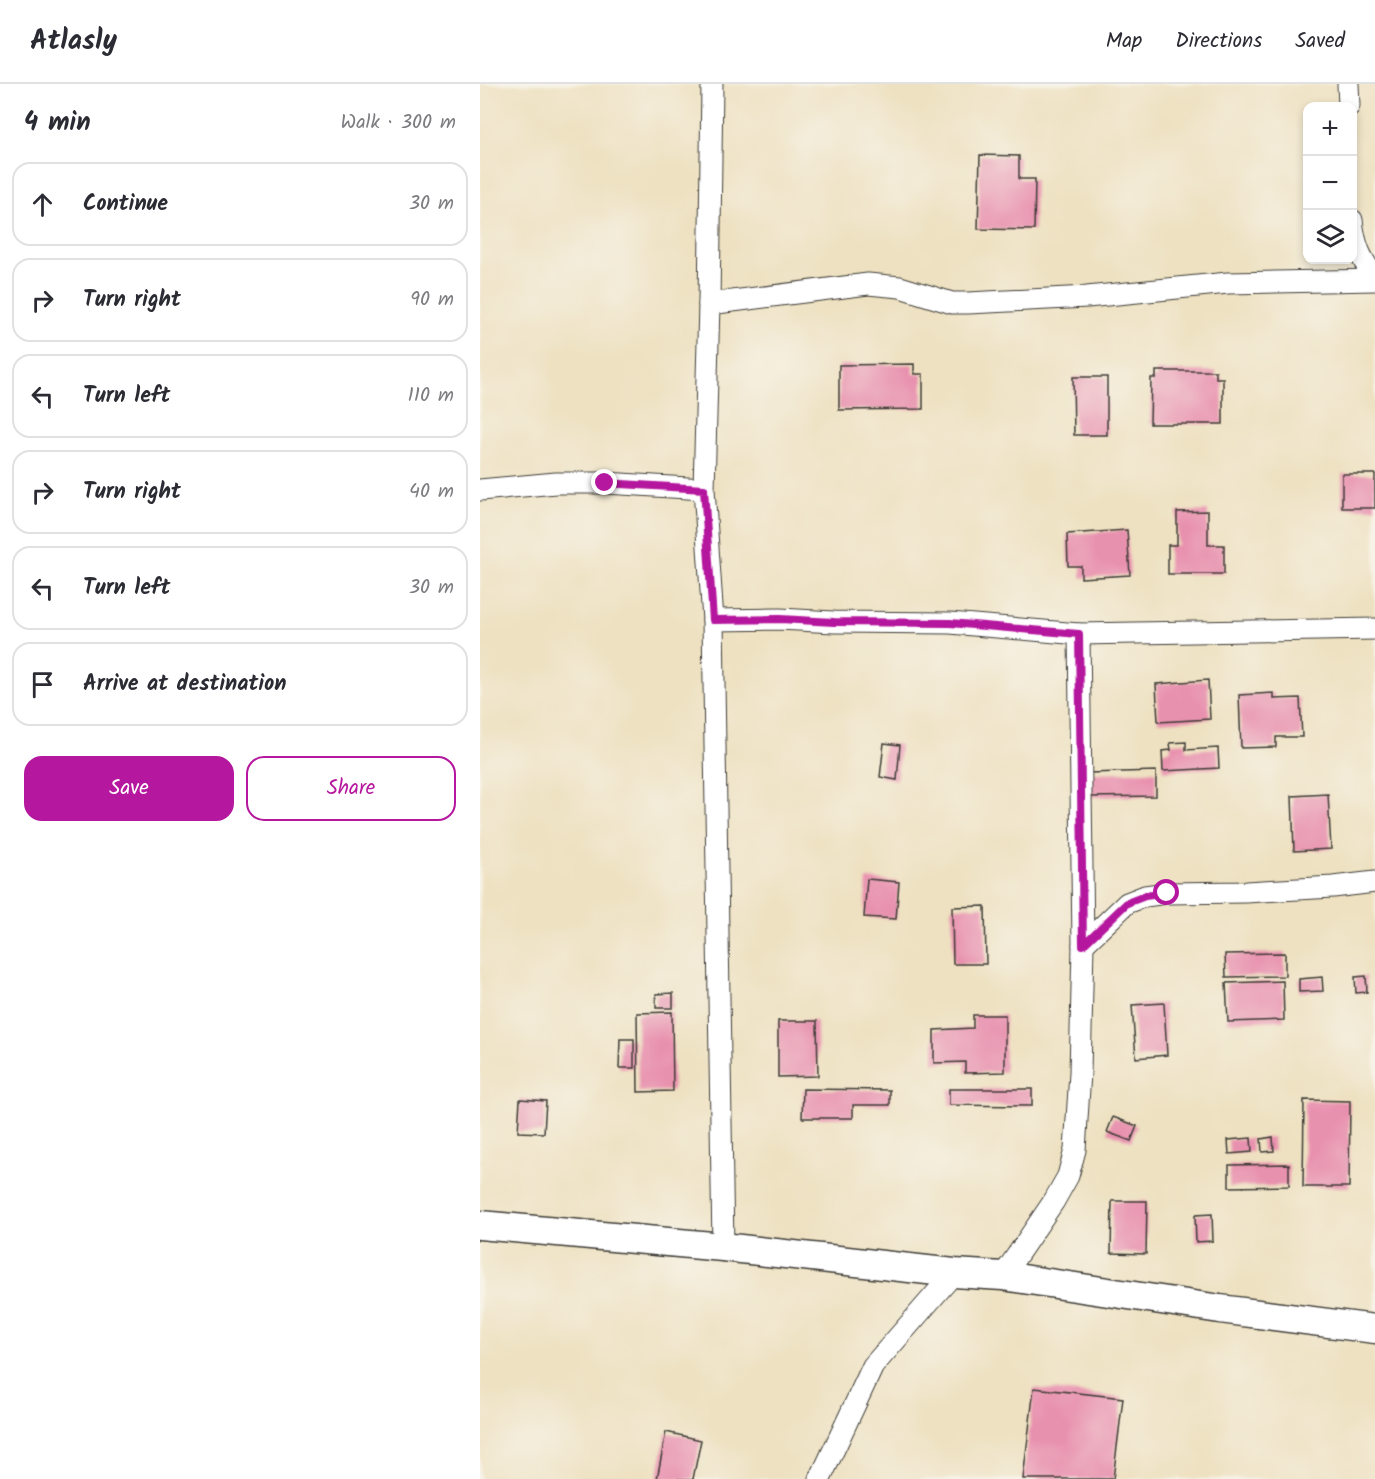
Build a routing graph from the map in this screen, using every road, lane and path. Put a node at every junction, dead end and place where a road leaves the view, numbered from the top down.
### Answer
1 (712, 84) edge
2 (1348, 84) edge
3 (1349, 102) edge
4 (1357, 248) edge
5 (1375, 279) edge
6 (709, 304) junction
7 (704, 489) junction
8 (480, 490) edge
9 (713, 620) junction
10 (1375, 629) edge
11 (1079, 634) junction
12 (1375, 882) edge
13 (1083, 945) junction
14 (480, 1225) edge
15 (723, 1247) junction
16 (954, 1274) junction
17 (1003, 1276) junction
18 (1371, 1324) edge
19 (820, 1479) edge

1 - 6 street
2 - 3 street
4 - 5 street
5 - 6 street
6 - 7 street
7 - 8 street
7 - 9 street
9 - 11 street
9 - 15 street
10 - 11 street
11 - 13 street
12 - 13 street
13 - 17 street
14 - 15 street
15 - 16 street
16 - 17 street
16 - 19 street
17 - 18 street

